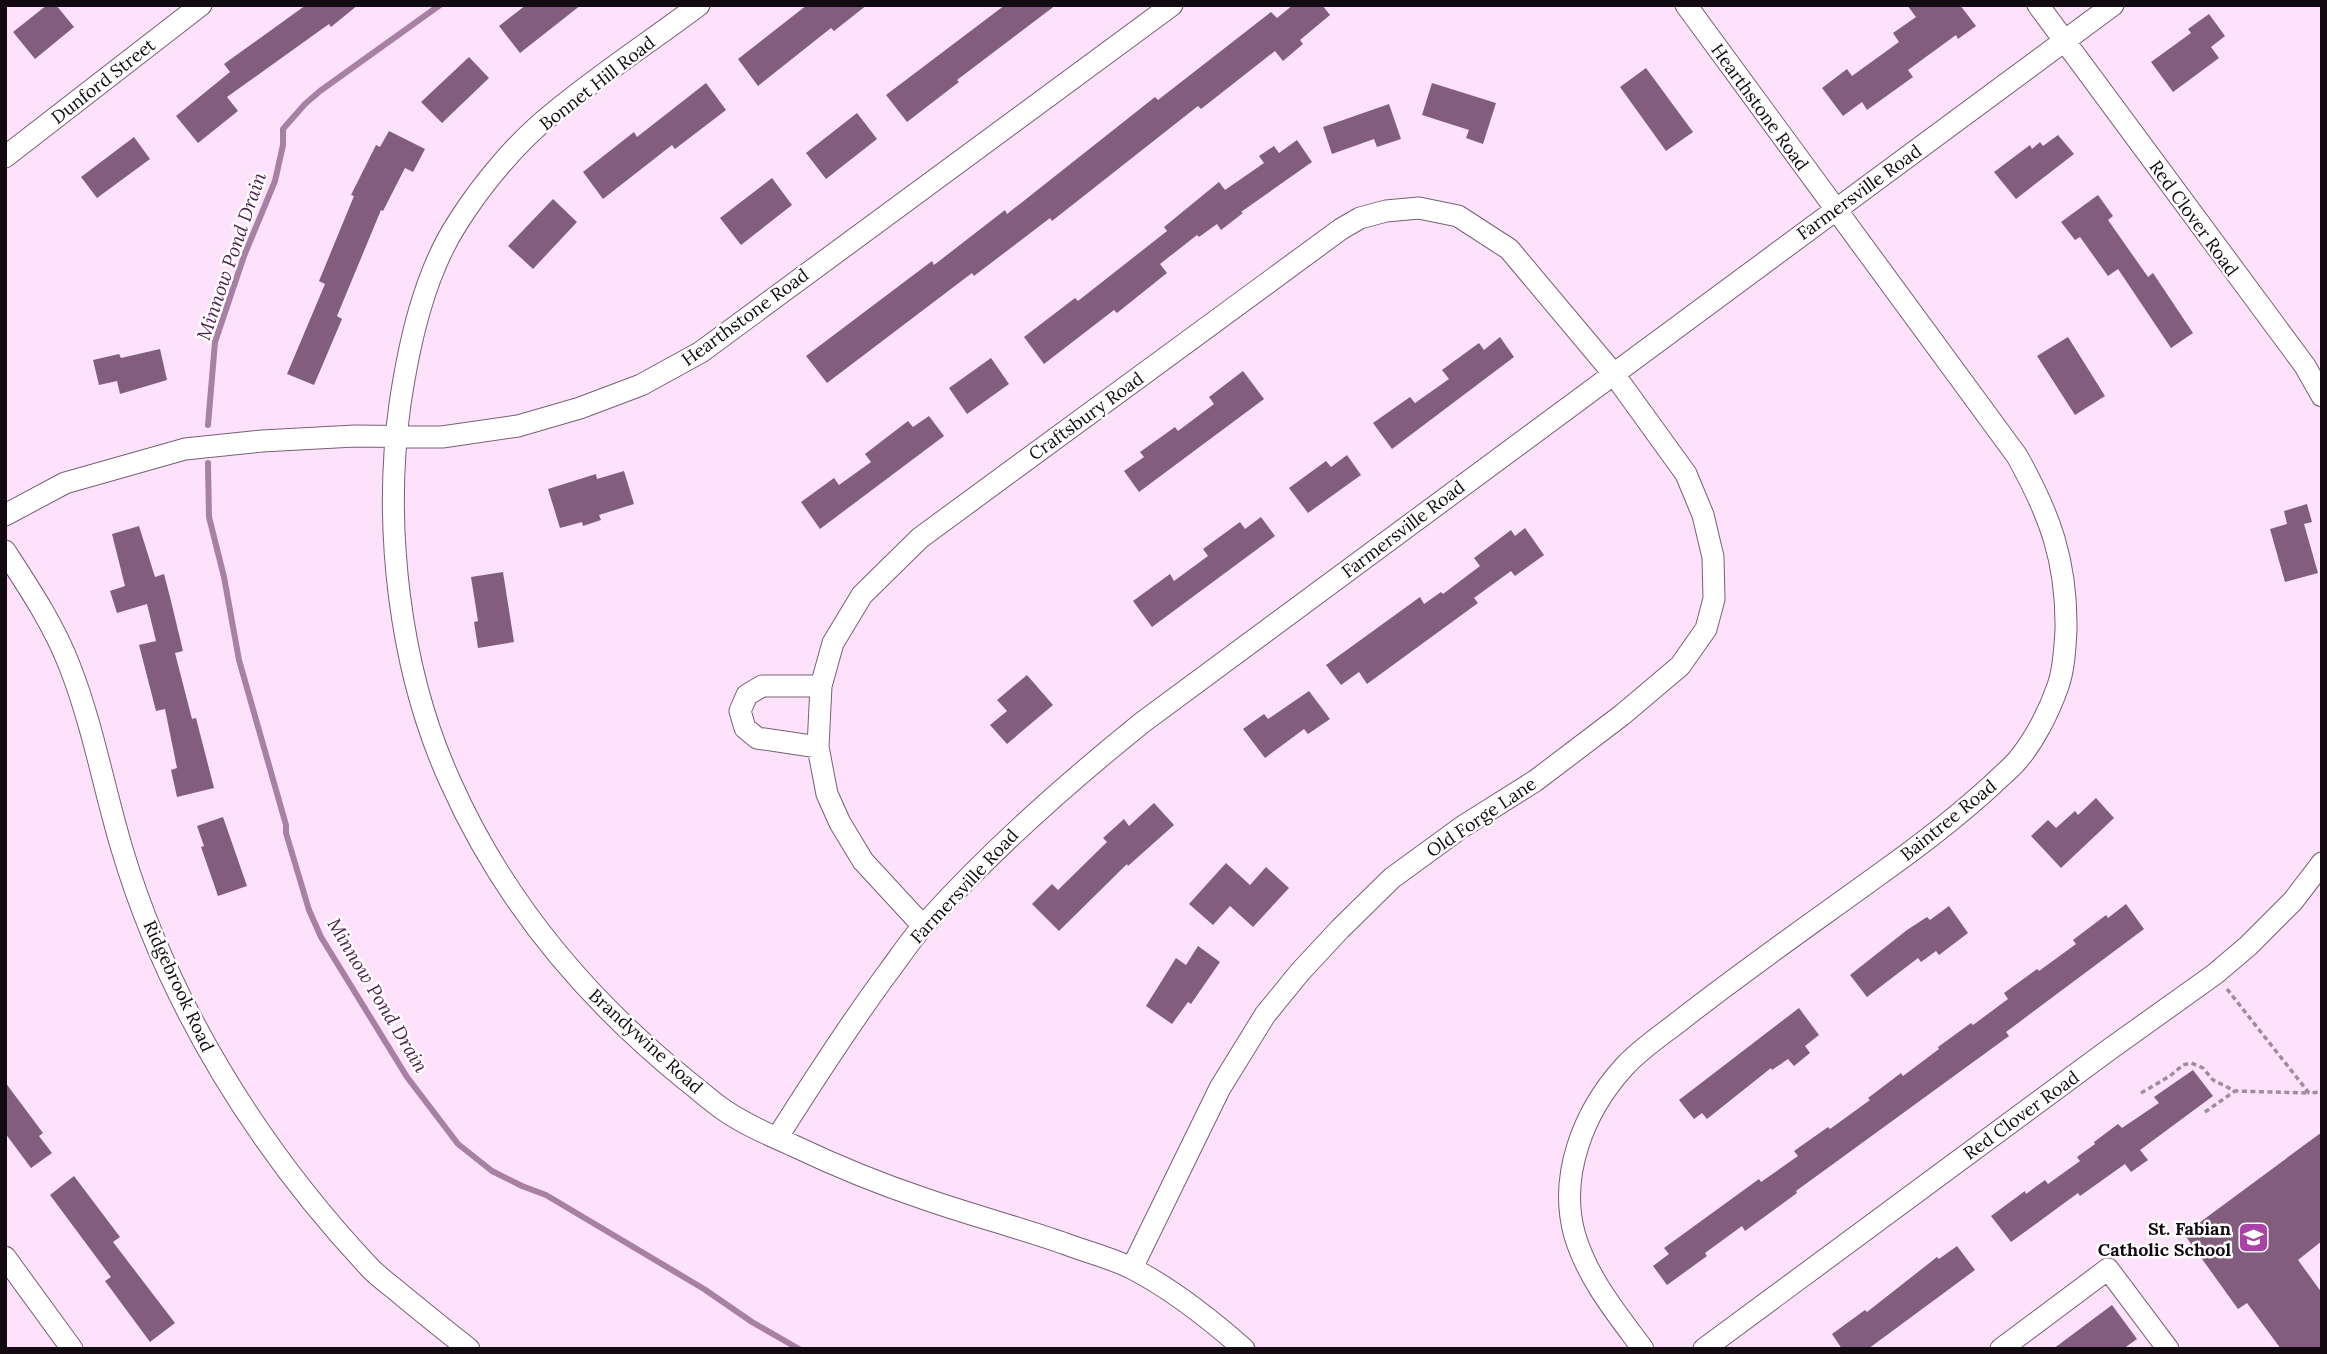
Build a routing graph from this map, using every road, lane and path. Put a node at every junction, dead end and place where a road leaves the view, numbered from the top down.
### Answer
1 (201, 5) edge
2 (699, 5) edge
3 (1172, 5) edge
4 (1686, 5) edge
5 (2038, 5) edge
6 (2113, 5) edge
7 (2065, 41) junction
8 (5, 157) edge
9 (1836, 209) junction
10 (1613, 373) junction
11 (2322, 396) edge
12 (396, 436) junction
13 (5, 515) edge
14 (5, 551) edge
15 (821, 686) junction
16 (818, 747) junction
17 (2322, 863) edge
18 (923, 926) junction
19 (2215, 974) junction
20 (2235, 1091) junction
21 (2322, 1092) edge
22 (2141, 1093) dead end
23 (2309, 1093) junction
24 (2205, 1112) dead end
25 (777, 1138) junction
26 (5, 1257) edge
27 (1132, 1268) junction
28 (72, 1349) edge
29 (469, 1349) edge
30 (1244, 1349) edge
31 (1643, 1349) edge
32 (1704, 1349) edge
33 (2001, 1349) edge
34 (2168, 1349) edge

1 - 8 street, Dunford Street
2 - 12 street, Bonnet Hill Road
3 - 12 street, Hearthstone Road
4 - 9 street, Hearthstone Road
5 - 7 street
6 - 7 street, Farmersville Road
7 - 9 street, Farmersville Road
7 - 11 street, Red Clover Road
9 - 10 street, Farmersville Road
9 - 31 street, Baintree Road
10 - 15 street, Craftsbury Road
10 - 18 street, Farmersville Road
10 - 27 street, Old Forge Lane
12 - 13 street, Hearthstone Road
12 - 25 street, Brandywine Road
14 - 29 street, Ridgebrook Road
15 - 16 street, Craftsbury Road
15 - 16 street
16 - 18 street, Craftsbury Road
17 - 19 street, Red Clover Road
18 - 25 street, Farmersville Road
19 - 23 path
19 - 32 street, Red Clover Road
20 - 22 path
20 - 23 path
20 - 24 path
21 - 23 path
25 - 27 street, Brandywine Road
26 - 28 street
27 - 30 street, Brandywine Road
33 - 34 street

